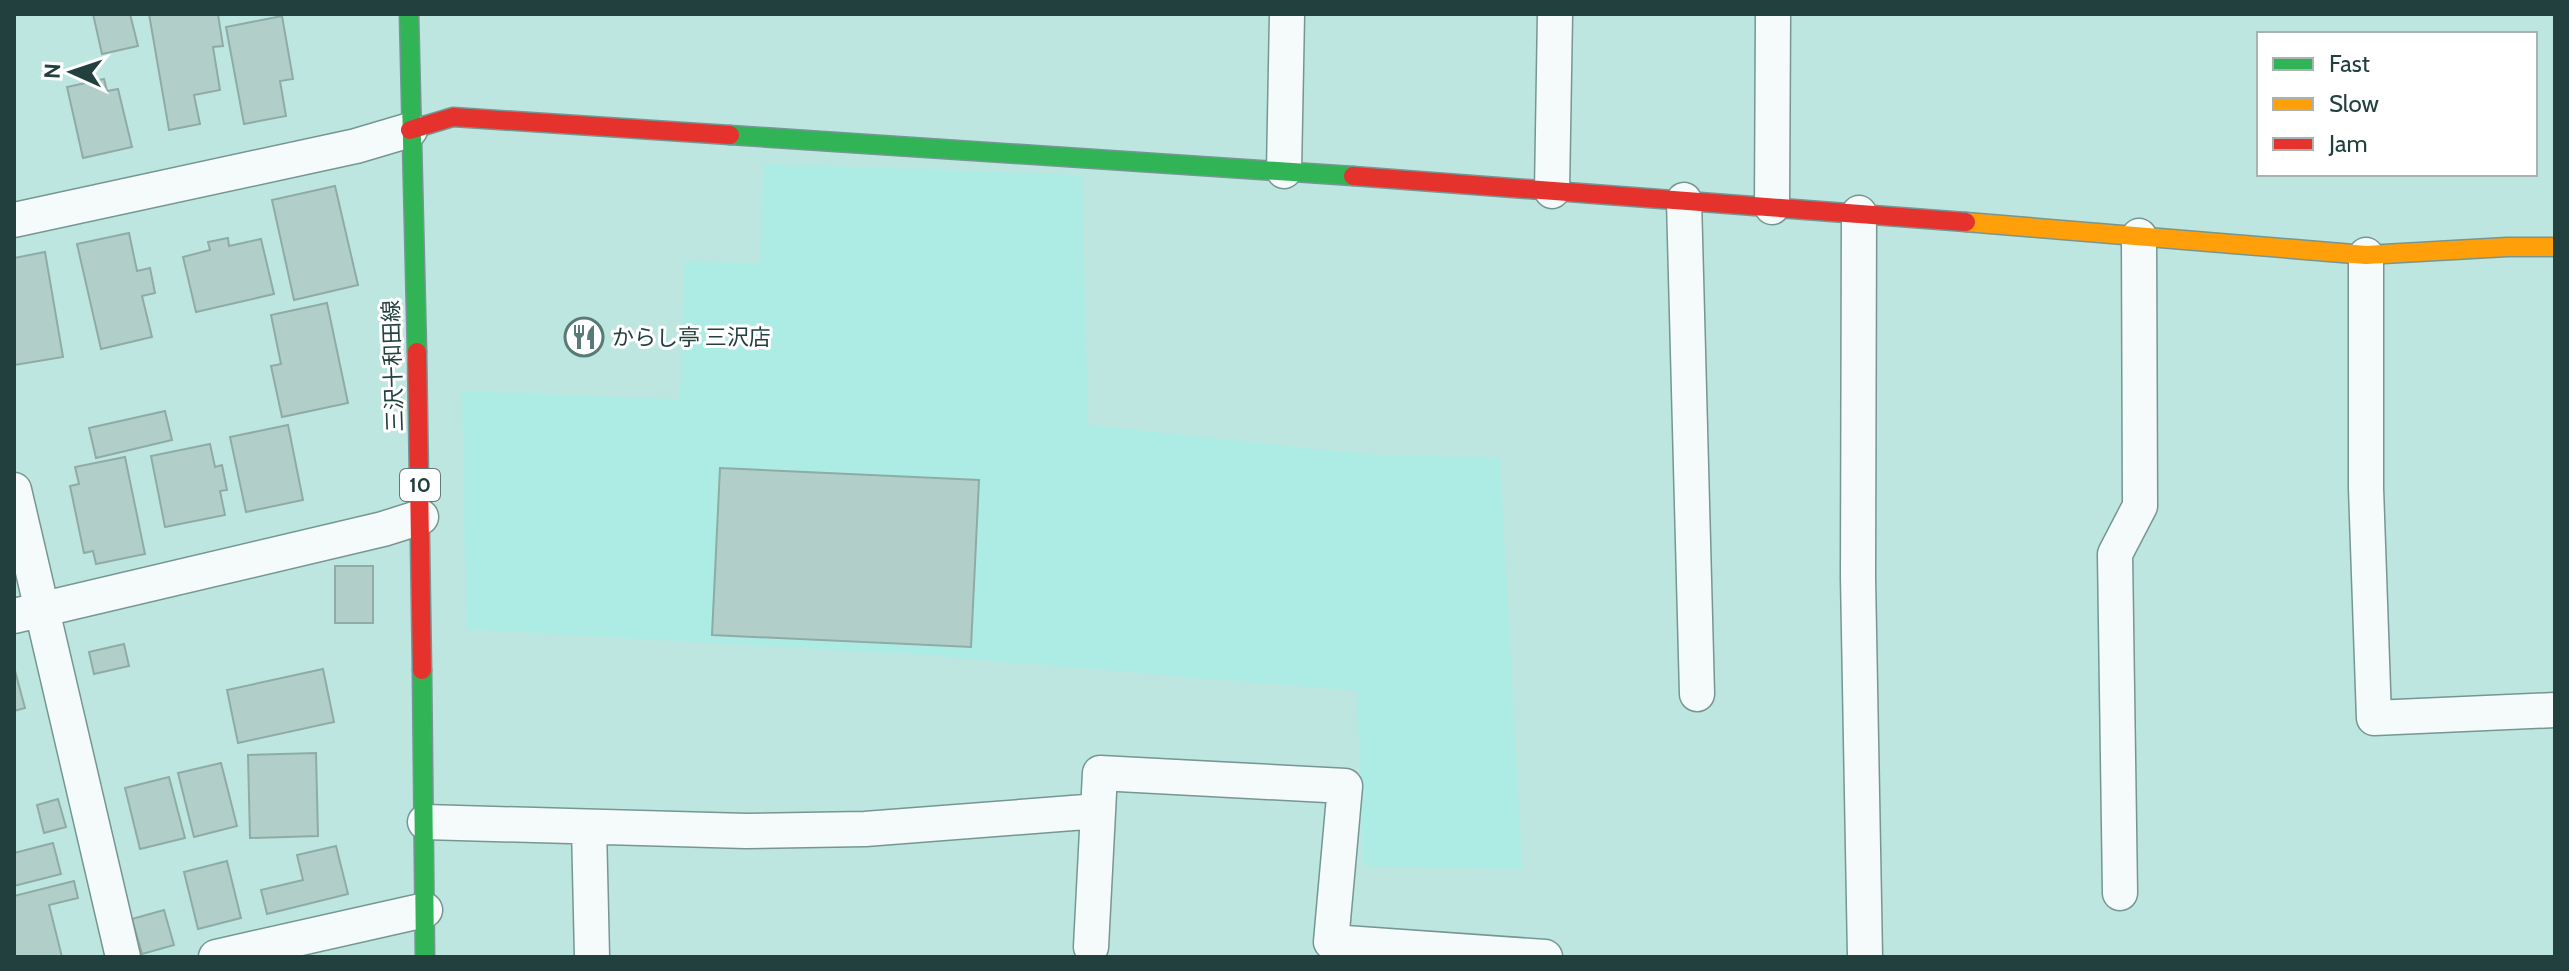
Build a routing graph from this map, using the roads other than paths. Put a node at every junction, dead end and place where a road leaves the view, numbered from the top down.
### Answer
1 (409, 14) edge
2 (1287, 14) edge
3 (1555, 14) edge
4 (1773, 14) edge
5 (410, 130) junction
6 (1284, 171) junction
7 (1552, 191) junction
8 (1684, 200) junction
9 (1772, 207) junction
10 (1859, 213) junction
11 (14, 220) edge
12 (2139, 236) junction
13 (2555, 247) edge
14 (2366, 255) junction
15 (14, 490) edge
16 (421, 517) junction
17 (28, 613) edge
18 (1697, 694) dead end
19 (2555, 710) edge
20 (1098, 811) junction
21 (425, 822) junction
22 (589, 827) junction
23 (2120, 893) dead end
24 (425, 910) junction
25 (1091, 947) dead end
26 (123, 957) edge
27 (216, 957) edge
28 (425, 957) edge
29 (592, 957) edge
30 (1545, 957) edge
31 (1865, 957) edge

1 - 5 street, 三沢十和田線 / 10
2 - 6 street
3 - 7 street
4 - 9 street
5 - 6 street
5 - 11 street
5 - 16 street, 三沢十和田線 / 10
6 - 7 street
7 - 8 street
8 - 9 street
8 - 18 street
9 - 10 street
10 - 12 street
10 - 31 street
12 - 14 street
12 - 23 street
13 - 14 street
14 - 19 street
15 - 17 street
16 - 17 street
16 - 21 street, 三沢十和田線 / 10
17 - 26 street
20 - 22 street
20 - 25 street
20 - 30 street
21 - 22 street
21 - 24 street, 三沢十和田線 / 10
22 - 29 street
24 - 27 street
24 - 28 street, 三沢十和田線 / 10

